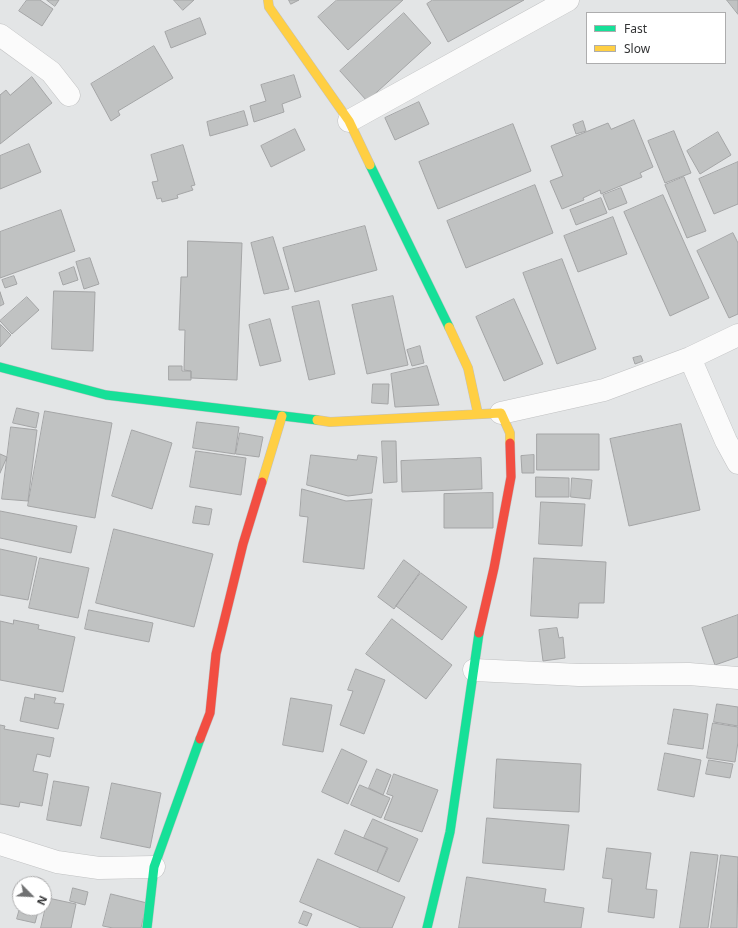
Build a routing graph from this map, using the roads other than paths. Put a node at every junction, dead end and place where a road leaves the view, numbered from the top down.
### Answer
1 (268, 0) edge
2 (563, 1) edge
3 (0, 35) edge
4 (69, 95) dead end
5 (349, 121) junction
6 (738, 335) edge
7 (690, 358) junction
8 (1, 372) edge
9 (501, 413) junction
10 (478, 414) junction
11 (282, 416) junction
12 (738, 463) edge
13 (474, 670) junction
14 (738, 678) edge
15 (0, 844) edge
16 (154, 867) junction
17 (147, 928) edge
18 (427, 928) edge

1 - 5 street
2 - 5 street
3 - 4 street
5 - 10 street
6 - 7 street
7 - 9 street
7 - 12 street
8 - 11 street
9 - 10 street
9 - 13 street
10 - 11 street
11 - 16 street
13 - 14 street
13 - 18 street
15 - 16 street
16 - 17 street

